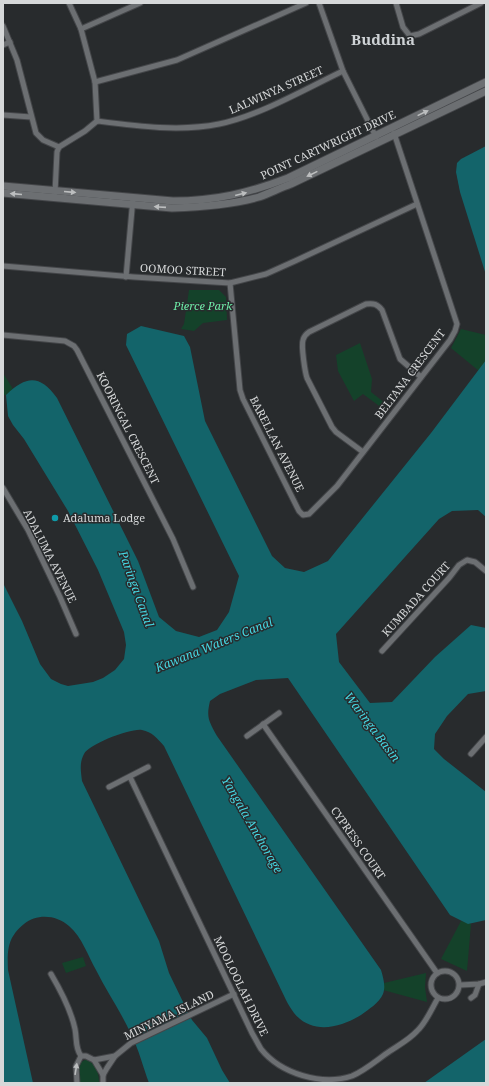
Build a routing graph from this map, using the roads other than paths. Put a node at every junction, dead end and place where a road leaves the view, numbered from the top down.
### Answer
1 (69, 3) edge
2 (140, 3) edge
3 (306, 3) edge
4 (319, 3) edge
5 (396, 3) edge
6 (481, 3) edge
7 (3, 26) edge
8 (81, 29) junction
9 (10, 42) junction
10 (3, 45) edge
11 (343, 71) junction
12 (95, 82) junction
13 (486, 82) edge
14 (486, 91) edge
15 (3, 115) edge
16 (31, 118) junction
17 (97, 121) junction
18 (393, 131) junction
19 (377, 139) junction
20 (59, 147) junction
21 (3, 186) edge
22 (3, 193) edge
23 (55, 194) junction
24 (133, 202) junction
25 (417, 204) junction
26 (3, 266) edge
27 (126, 277) junction
28 (230, 283) junction
29 (3, 335) edge
30 (421, 377) junction
31 (363, 452) junction
32 (3, 488) edge
33 (303, 515) joint
34 (486, 571) edge
35 (193, 587) dead end
36 (76, 634) dead end
37 (382, 651) dead end
38 (279, 713) dead end
39 (263, 724) junction
40 (246, 736) dead end
41 (485, 739) edge
42 (471, 754) dead end
43 (148, 767) dead end
44 (130, 777) junction
45 (109, 787) dead end
46 (437, 973) junction
47 (52, 974) dead end
48 (486, 982) edge
49 (479, 984) junction
50 (460, 985) junction
51 (234, 994) junction
52 (438, 998) junction
53 (471, 998) dead end
54 (81, 1056) junction
55 (115, 1056) junction
56 (94, 1060) junction
57 (104, 1075) junction
58 (77, 1083) edge
59 (103, 1083) edge

1 - 8 street
2 - 8 street
3 - 12 street
4 - 11 street
5 - 6 street
7 - 9 street
8 - 12 street
9 - 10 street
9 - 16 street
11 - 17 street, LALWINYA STREET
11 - 19 street
12 - 17 street
18 -> 13 main road, POINT CARTWRIGHT DRIVE
14 - 18 main road, POINT CARTWRIGHT DRIVE
15 - 16 street
16 - 20 street
17 - 20 street
18 - 19 main road, POINT CARTWRIGHT DRIVE
18 - 25 street, BELTANA CRESCENT
19 - 24 main road, POINT CARTWRIGHT DRIVE
20 - 23 street
21 - 23 main road, POINT CARTWRIGHT DRIVE
23 -> 22 main road, POINT CARTWRIGHT DRIVE
23 - 24 main road, POINT CARTWRIGHT DRIVE
24 - 27 street
25 - 28 street, OOMOO STREET
25 - 30 street, BELTANA CRESCENT
26 - 27 street, OOMOO STREET
27 - 28 street, OOMOO STREET
28 - 33 street, BARELLAN AVENUE
29 - 35 street, KOORINGAL CRESCENT
30 - 31 street, BELTANA CRESCENT
30 - 31 street
31 - 33 street, BELTANA CRESCENT
32 - 36 street, ADALUMA AVENUE
34 - 37 street, KUMBADA COURT
38 - 39 street
39 - 40 street
39 - 46 street, CYPRESS COURT
41 - 42 street
43 - 44 street
44 - 45 street
44 - 51 street, MOOLOOLAH DRIVE
46 - 50 street
46 - 52 street
47 - 54 street
48 - 49 street
49 - 50 street
49 - 53 street
50 - 52 street
51 - 52 street, MOOLOOLAH DRIVE
51 - 55 street, MINYAMA ISLAND
54 - 56 street, MINYAMA ISLAND
58 -> 54 street
55 - 56 street, MINYAMA ISLAND
55 - 57 street, MINYAMA ISLAND
56 - 57 street
57 - 59 street, MINYAMA ISLAND

